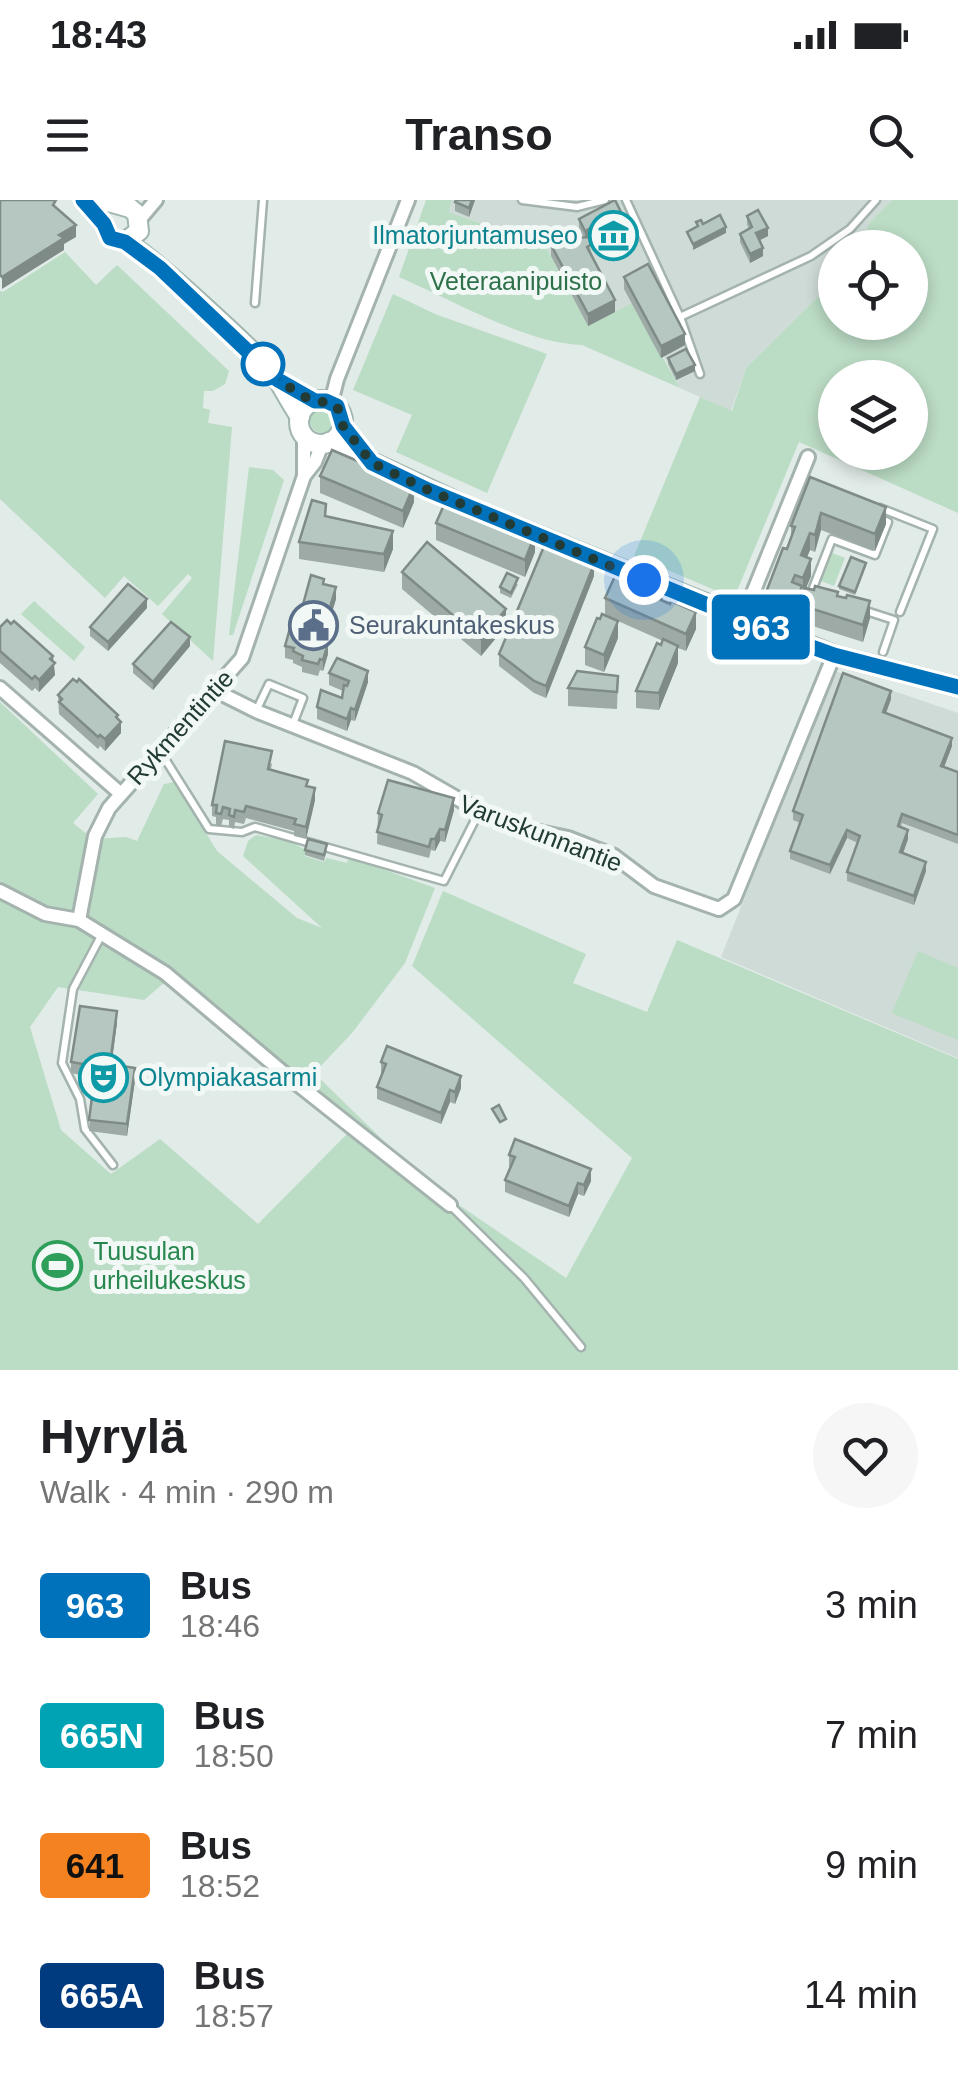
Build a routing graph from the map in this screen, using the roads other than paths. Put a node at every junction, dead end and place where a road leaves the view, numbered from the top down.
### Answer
1 (83, 200) edge
2 (102, 200) edge
3 (154, 200) edge
4 (263, 200) edge
5 (408, 200) edge
6 (522, 200) edge
7 (605, 200) edge
8 (626, 200) edge
9 (876, 200) edge
10 (132, 222) junction
11 (104, 224) junction
12 (255, 303) dead end
13 (680, 316) junction
14 (700, 374) dead end
15 (278, 380) junction
16 (323, 402) junction
17 (302, 426) junction
18 (343, 426) junction
19 (326, 443) junction
20 (808, 457) dead end
21 (372, 463) junction
22 (304, 476) junction
23 (800, 476) junction
24 (816, 481) edge
25 (866, 502) edge
26 (873, 515) edge
27 (828, 598) edge
28 (860, 609) edge
29 (900, 612) dead end
30 (742, 620) junction
31 (882, 652) dead end
32 (834, 655) junction
33 (0, 688) edge
34 (958, 688) edge
35 (214, 690) junction
36 (256, 711) junction
37 (293, 725) junction
38 (159, 749) junction
39 (120, 794) junction
40 (479, 811) junction
41 (0, 891) edge
42 (79, 920) junction
43 (102, 935) junction
44 (113, 1165) dead end
45 (450, 1205) joint
46 (580, 1347) dead end

1 - 11 street
2 - 10 street
3 - 10 street
4 - 12 lane
5 - 16 street
6 - 7 lane
8 - 13 lane
9 - 13 lane
10 - 11 street
10 - 11 street
10 - 15 street
13 - 14 lane
15 - 16 street
15 - 17 street
16 - 17 street
16 - 18 street
17 - 19 street
17 - 22 street, Rykmentintie
18 - 19 street
18 - 21 street
19 - 21 street
19 - 22 street, Rykmentintie
20 - 23 street
21 - 30 street
22 - 35 street, Rykmentintie
23 - 24 lane
23 - 30 street
25 - 29 lane
26 - 27 lane
28 - 31 lane
30 - 32 street
32 - 34 street
32 - 40 street, Varuskunnantie
33 - 39 street
35 - 36 street, Varuskunnantie
35 - 38 street, Rykmentintie
36 - 37 street, Varuskunnantie
36 - 37 lane
37 - 40 street, Varuskunnantie
38 - 39 street, Rykmentintie
38 - 40 lane
39 - 42 street, Rykmentintie
41 - 42 street
42 - 43 street
43 - 44 lane
43 - 45 street
45 - 46 lane

